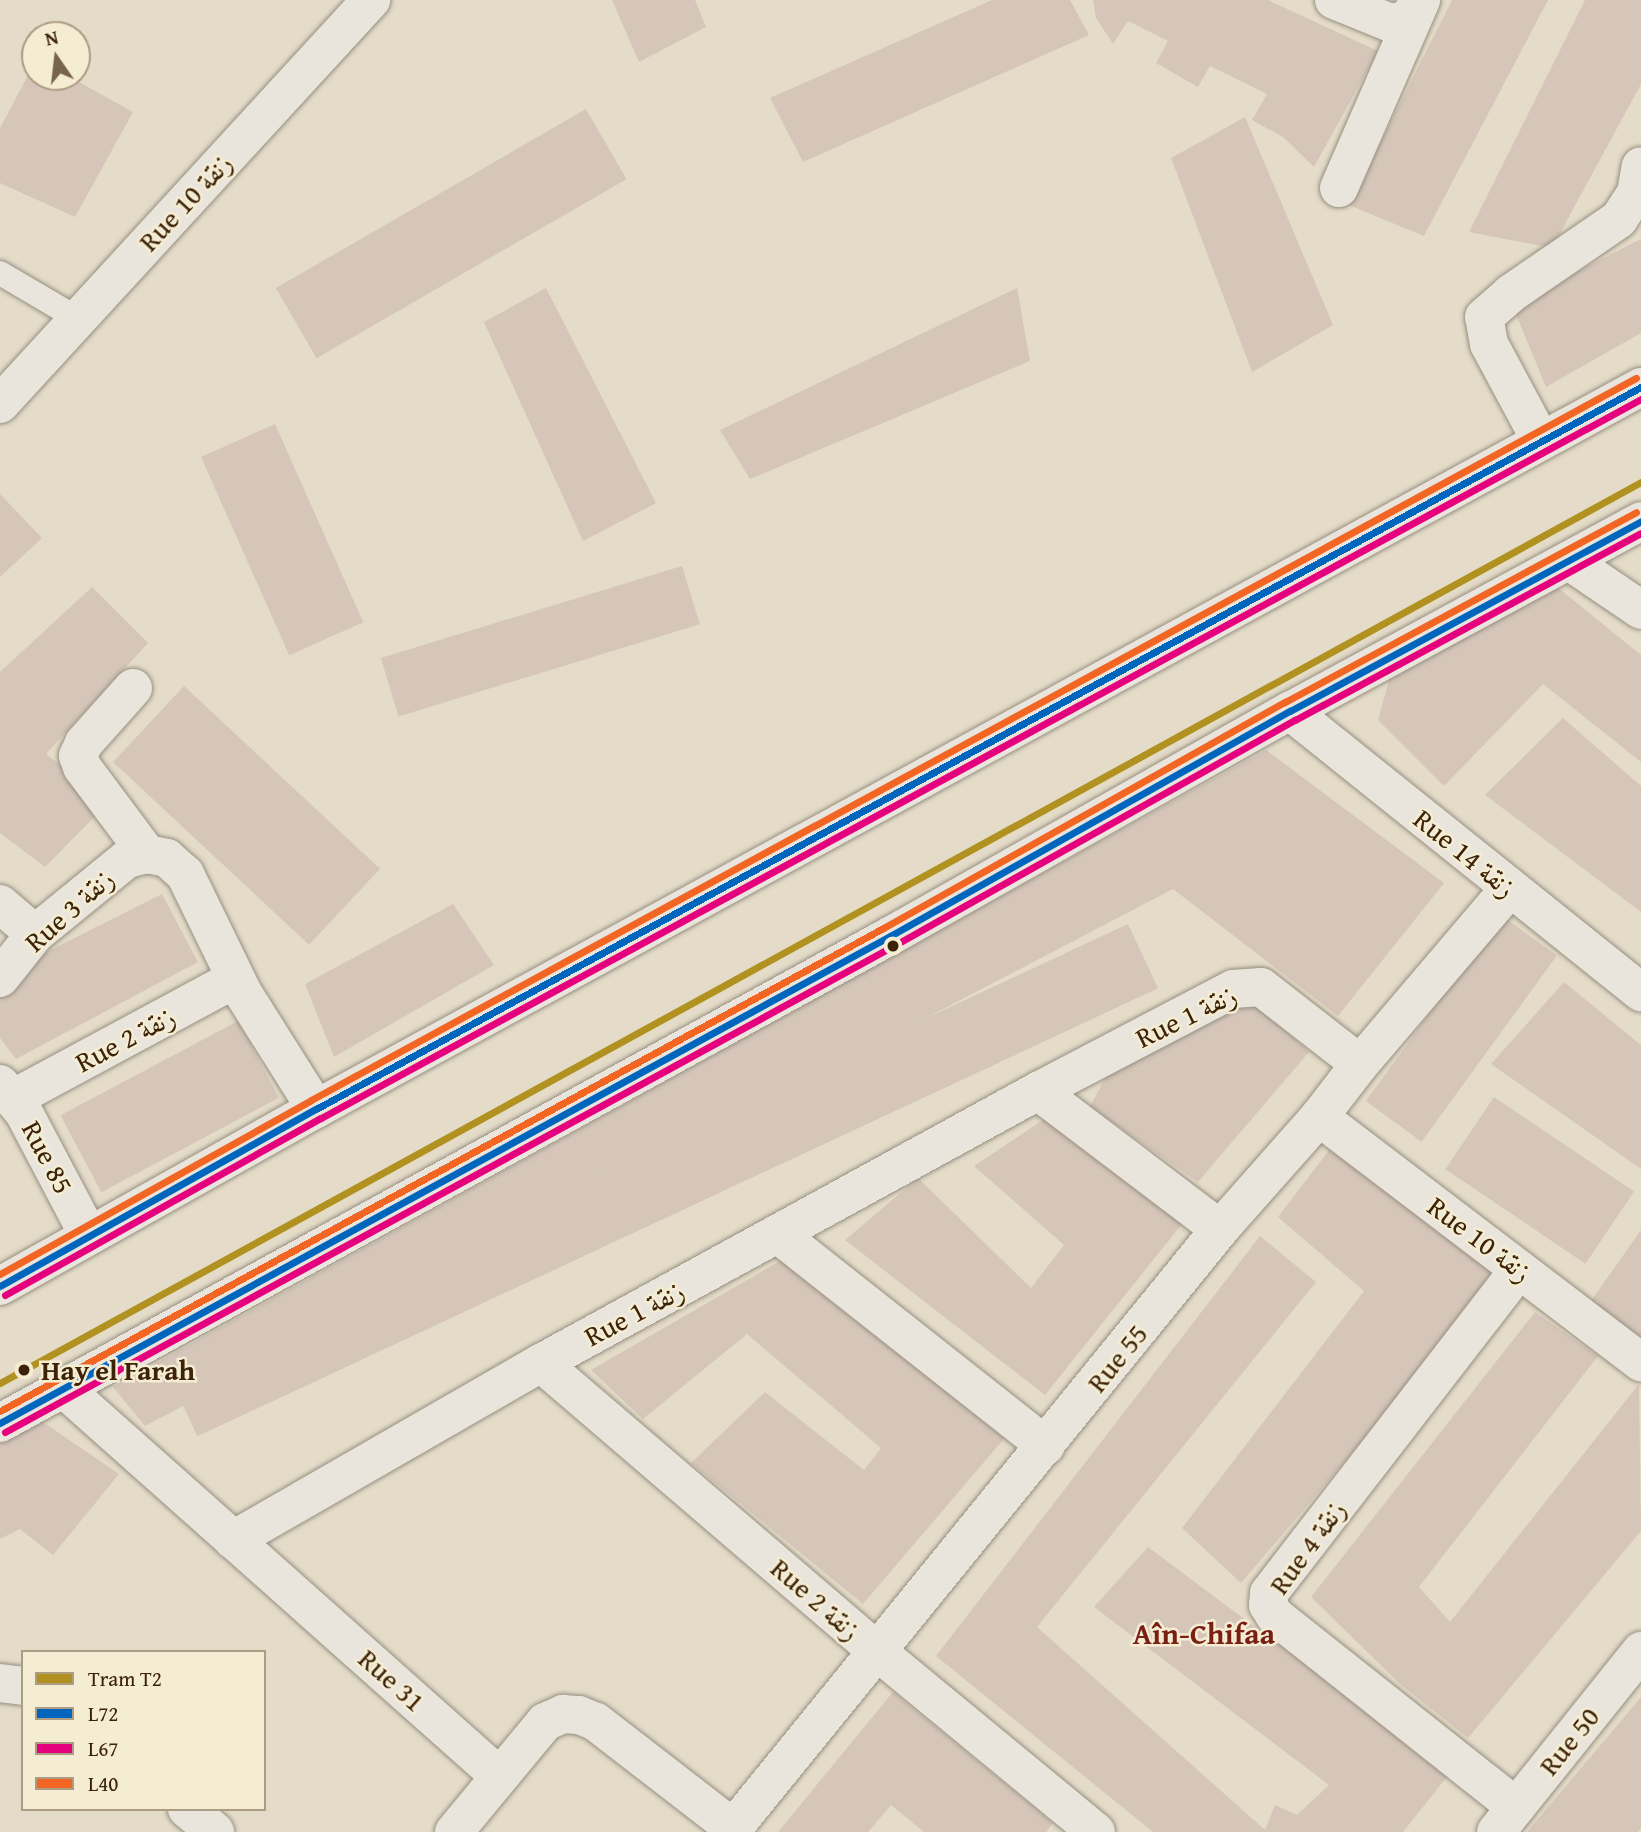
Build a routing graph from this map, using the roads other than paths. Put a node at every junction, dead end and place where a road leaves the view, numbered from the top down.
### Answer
1 (371, 0) edge
2 (1334, 0) edge
3 (1419, 3) edge
4 (1641, 166) edge
5 (1339, 188) dead end
6 (0, 273) edge
7 (78, 319) junction
8 (1641, 387) edge
9 (0, 404) edge
10 (1541, 441) junction
11 (1641, 521) edge
12 (1569, 561) junction
13 (1641, 610) edge
14 (133, 688) dead end
15 (1290, 711) junction
16 (147, 854) junction
17 (1509, 889) junction
18 (0, 904) edge
19 (34, 934) junction
20 (0, 978) edge
21 (239, 986) junction
22 (1641, 992) edge
23 (1360, 1064) junction
24 (1038, 1091) junction
25 (13, 1098) edge
26 (316, 1109) junction
27 (1319, 1117) junction
28 (1220, 1229) junction
29 (779, 1235) junction
30 (89, 1236) junction
31 (1519, 1269) junction
32 (0, 1286) edge
33 (1641, 1362) edge
34 (541, 1363) junction
35 (63, 1388) junction
36 (0, 1423) edge
37 (1046, 1446) junction
38 (233, 1540) junction
39 (1641, 1651) edge
40 (878, 1653) junction
41 (0, 1683) edge
42 (21, 1686) edge
43 (498, 1775) junction
44 (189, 1811) edge
45 (1506, 1819) edge
46 (1083, 1828) edge
47 (732, 1830) edge
48 (215, 1832) edge
49 (454, 1832) edge

1 - 7 street, Rue 10 زنقة
2 - 3 street
3 - 5 street
4 - 10 street
6 - 7 lane
7 - 9 street, Rue 10 زنقة
8 - 10 street
10 - 26 street
11 - 12 street
12 - 13 street
12 - 15 street
14 - 16 street
15 - 17 street, Rue 14 زنقة
15 - 35 street
16 - 19 street, Rue 3 زنقة
16 - 21 street
17 - 22 street, Rue 14 زنقة
17 - 23 street, Rue 55
18 - 19 street
19 - 20 street, Rue 3 زنقة
21 - 25 street, Rue 2 زنقة
21 - 26 street
23 - 24 street, Rue 1 زنقة
23 - 27 street, Rue 55
24 - 28 street
24 - 29 street, Rue 1 زنقة
25 - 30 street, Rue 85
26 - 30 street
27 - 28 street, Rue 55
27 - 31 street, Rue 10 زنقة
28 - 37 street, Rue 55
29 - 34 street, Rue 1 زنقة
29 - 37 street
30 - 32 street
31 - 33 street, Rue 10 زنقة
31 - 45 street, Rue 4 زنقة
34 - 38 street, Rue 1 زنقة
34 - 40 street, Rue 2 زنقة
35 - 36 street
35 - 38 street, Rue 31
37 - 40 street, Rue 55
38 - 43 street, Rue 31
39 - 45 street, Rue 50
40 - 46 street, Rue 2 زنقة
40 - 47 street, Rue 55
41 - 42 street
43 - 47 street
43 - 49 street
44 - 48 street

